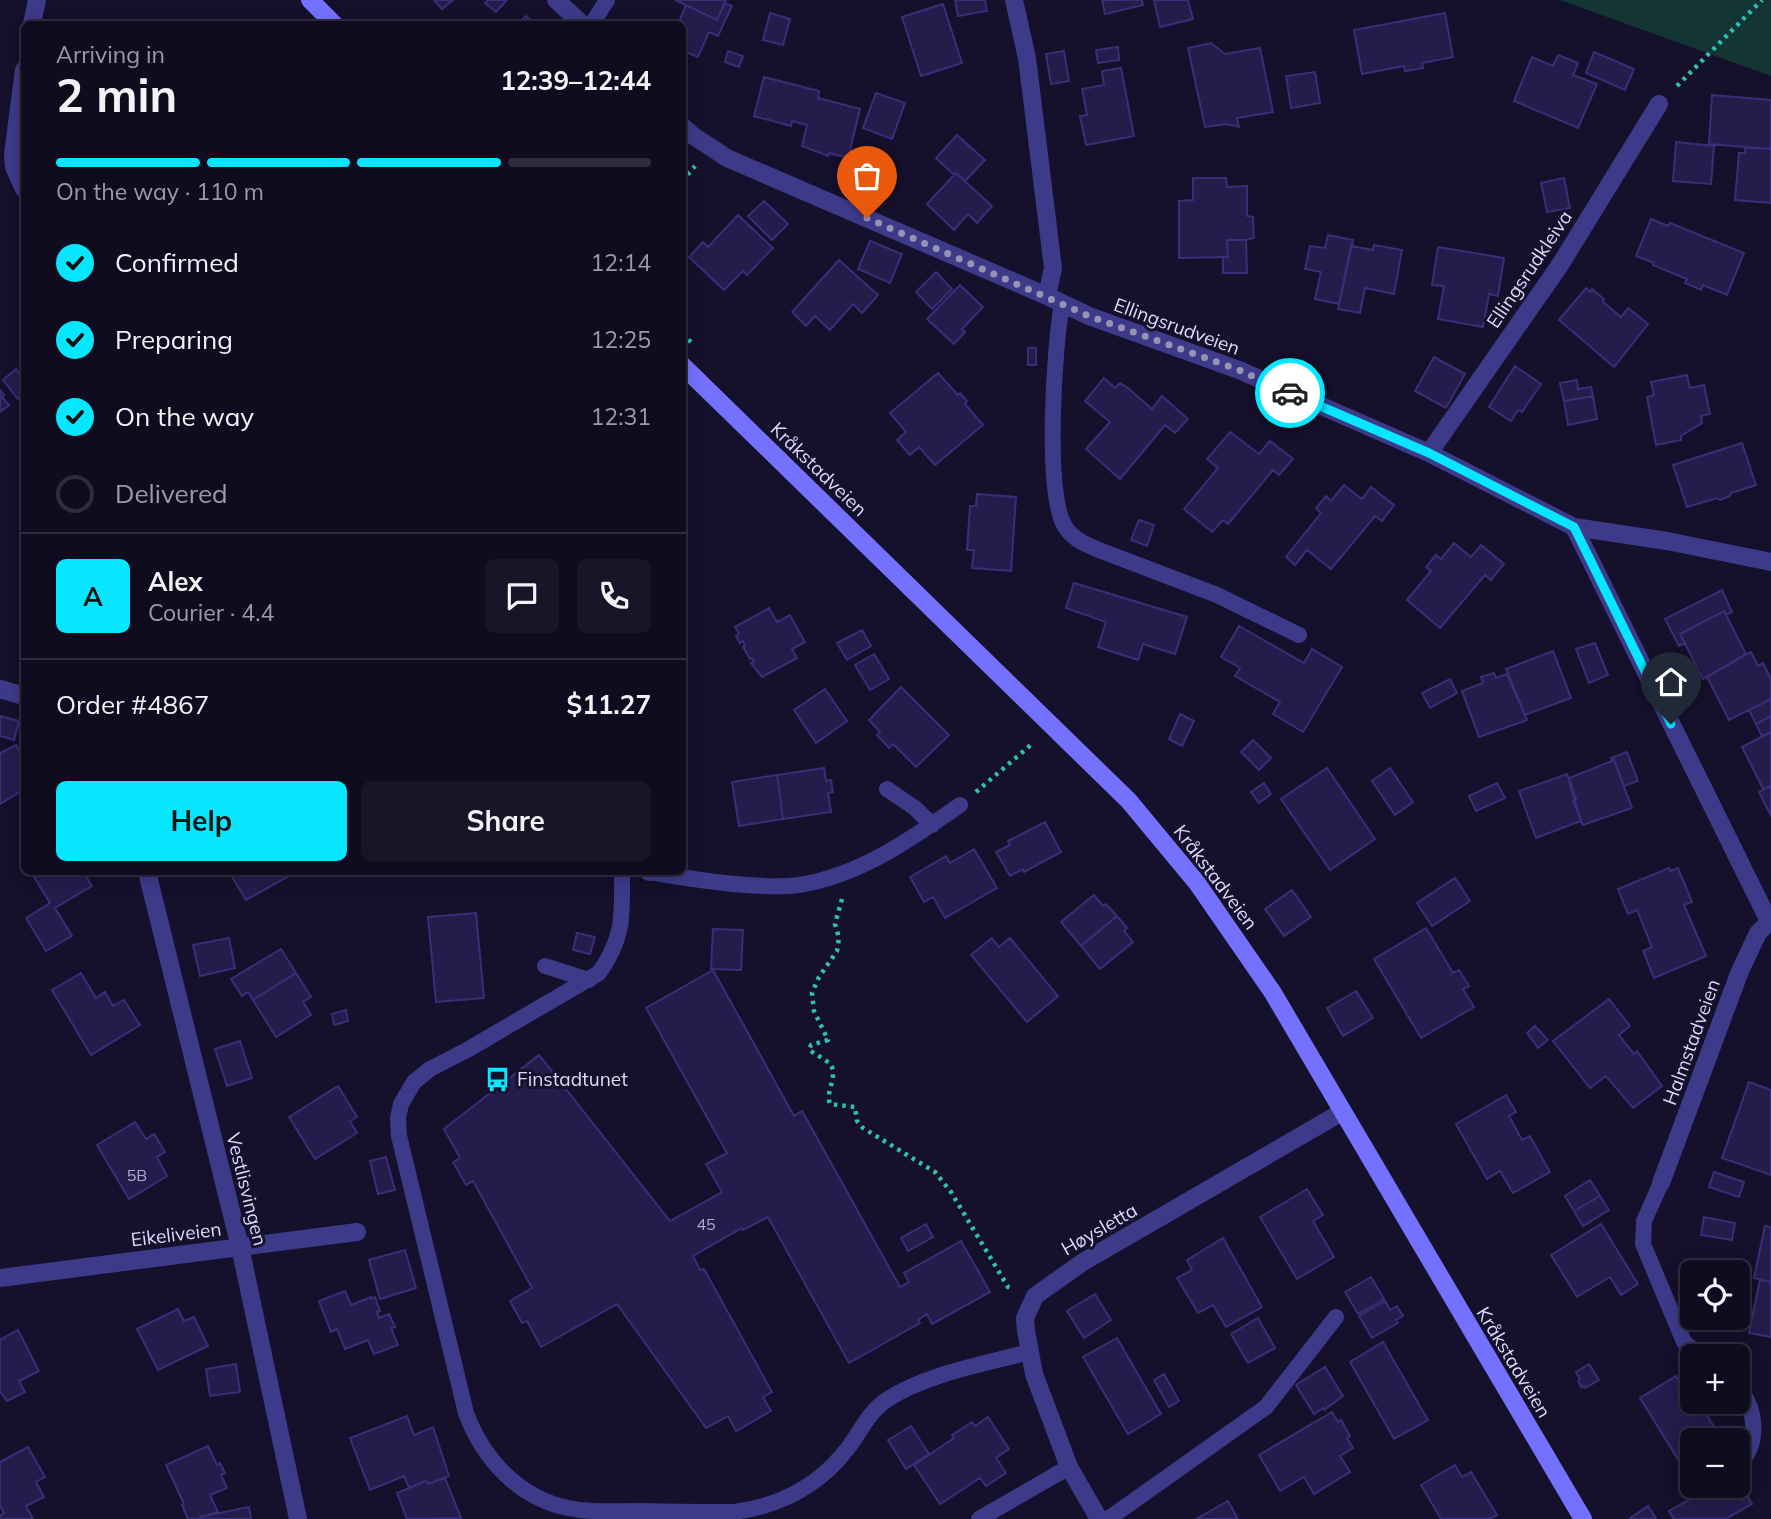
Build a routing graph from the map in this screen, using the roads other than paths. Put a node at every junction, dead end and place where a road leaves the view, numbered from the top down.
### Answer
1 (37, 0) edge
2 (310, 0) edge
3 (556, 0) edge
4 (607, 0) edge
5 (1014, 0) edge
6 (33, 21) edge
7 (331, 21) edge
8 (579, 21) edge
9 (594, 21) edge
10 (21, 94) edge
11 (1659, 104) road end
12 (686, 130) edge
13 (21, 182) edge
14 (1054, 300) junction
15 (686, 369) edge
16 (1429, 453) junction
17 (1574, 527) junction
18 (1771, 562) edge
19 (1299, 635) dead end
20 (0, 690) edge
21 (21, 695) edge
22 (887, 789) dead end
23 (960, 805) road end
24 (932, 825) junction
25 (148, 875) edge
26 (622, 875) edge
27 (676, 875) edge
28 (1770, 920) edge
29 (545, 966) dead end
30 (589, 980) junction
31 (1342, 1112) junction
32 (1661, 1183) joint
33 (357, 1232) dead end
34 (240, 1247) junction
35 (0, 1278) edge
36 (1336, 1318) dead end
37 (1686, 1344) edge
38 (1029, 1352) junction
39 (1750, 1410) edge
40 (1750, 1449) edge
41 (1069, 1467) junction
42 (298, 1519) edge
43 (979, 1519) edge
44 (1099, 1519) edge
45 (1108, 1519) edge
46 (1583, 1519) edge

1 - 6 street
2 - 7 main road
3 - 8 street
4 - 9 lane
5 - 14 street
10 - 13 street
11 - 16 street, Ellingsrudkleiva
12 - 14 street, Ellingsrudveien
14 - 16 street, Ellingsrudveien
14 - 19 lane
15 - 31 main road, Kråkstadveien
16 - 17 street, Ellingsrudveien
17 - 18 street, Ellingsrudveien
17 - 28 street, Halmstadveien
20 - 21 street
22 - 24 lane
23 - 24 lane
24 - 27 lane
25 - 34 street, Vestlisvingen
26 - 30 lane
28 - 32 street, Halmstadveien
29 - 30 lane
30 - 38 lane
31 - 38 street, Høysletta
31 - 46 main road, Kråkstadveien
32 - 37 lane
33 - 34 street, Eikeliveien
34 - 35 street, Eikeliveien
34 - 42 street, Vestlisvingen
36 - 45 lane
38 - 41 street
39 - 40 lane
41 - 43 lane
41 - 44 street

